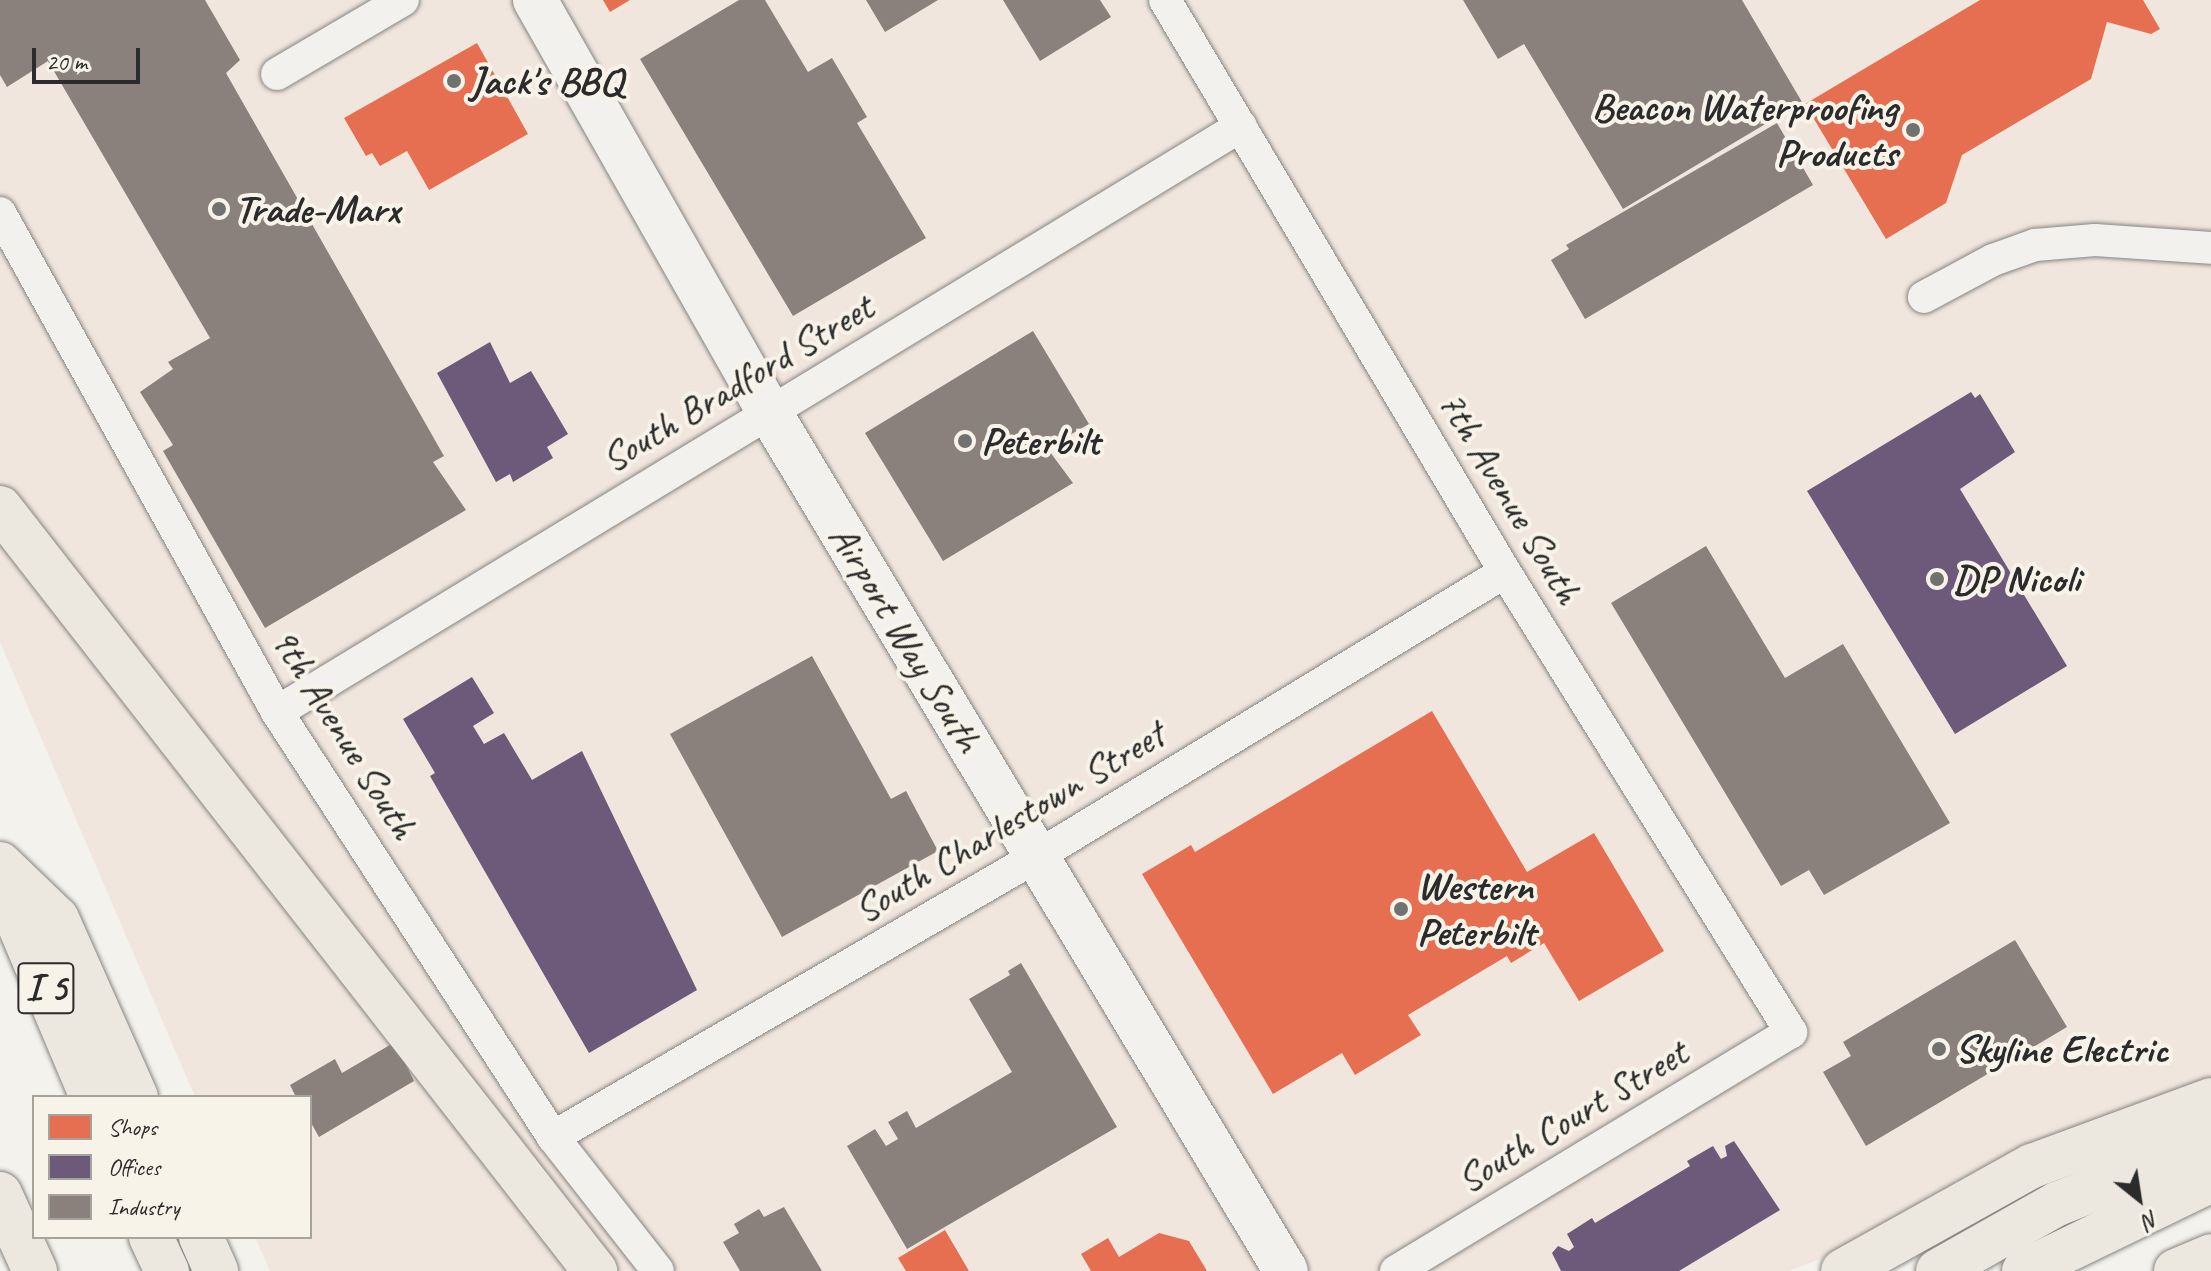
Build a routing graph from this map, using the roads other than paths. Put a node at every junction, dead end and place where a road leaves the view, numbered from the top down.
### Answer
1 (403, 0) edge
2 (535, 0) edge
3 (1165, 0) edge
4 (277, 74) dead end
5 (1241, 126) junction
6 (0, 213) edge
7 (2211, 248) edge
8 (1924, 297) dead end
9 (770, 413) junction
10 (0, 508) edge
11 (1505, 572) junction
12 (277, 712) junction
13 (1039, 855) junction
14 (0, 864) edge
15 (0, 879) edge
16 (1791, 1032) joint
17 (91, 1095) edge
18 (135, 1095) edge
19 (2211, 1100) edge
20 (553, 1137) junction
21 (2211, 1143) edge
22 (2211, 1180) edge
23 (0, 1194) edge
24 (202, 1239) edge
25 (2211, 1256) edge
26 (1854, 1264) edge
27 (35, 1271) edge
28 (216, 1271) edge
29 (595, 1271) edge
30 (658, 1271) edge
31 (1286, 1271) edge
32 (1396, 1271) edge
33 (1938, 1271) edge
34 (2024, 1271) edge
35 (2176, 1271) edge

1 - 4 street
2 - 9 main road, Airport Way South
3 - 5 street, 7th Avenue South
5 - 9 street, South Bradford Street
5 - 11 street, 7th Avenue South
6 - 12 street, 9th Avenue South
7 - 8 street
9 - 12 street, South Bradford Street
9 - 13 main road, Airport Way South
10 - 29 highway
11 - 13 street, South Charlestown Street
11 - 16 street, 7th Avenue South
12 - 20 street, 9th Avenue South
13 - 20 street, South Charlestown Street
13 - 31 main road, Airport Way South
14 - 18 highway
15 - 17 highway, I 5
16 - 32 street, South Court Street
19 - 26 highway
20 - 30 street, 9th Avenue South
21 - 33 highway
22 - 34 highway
23 - 27 highway
24 - 28 highway
25 - 35 highway

